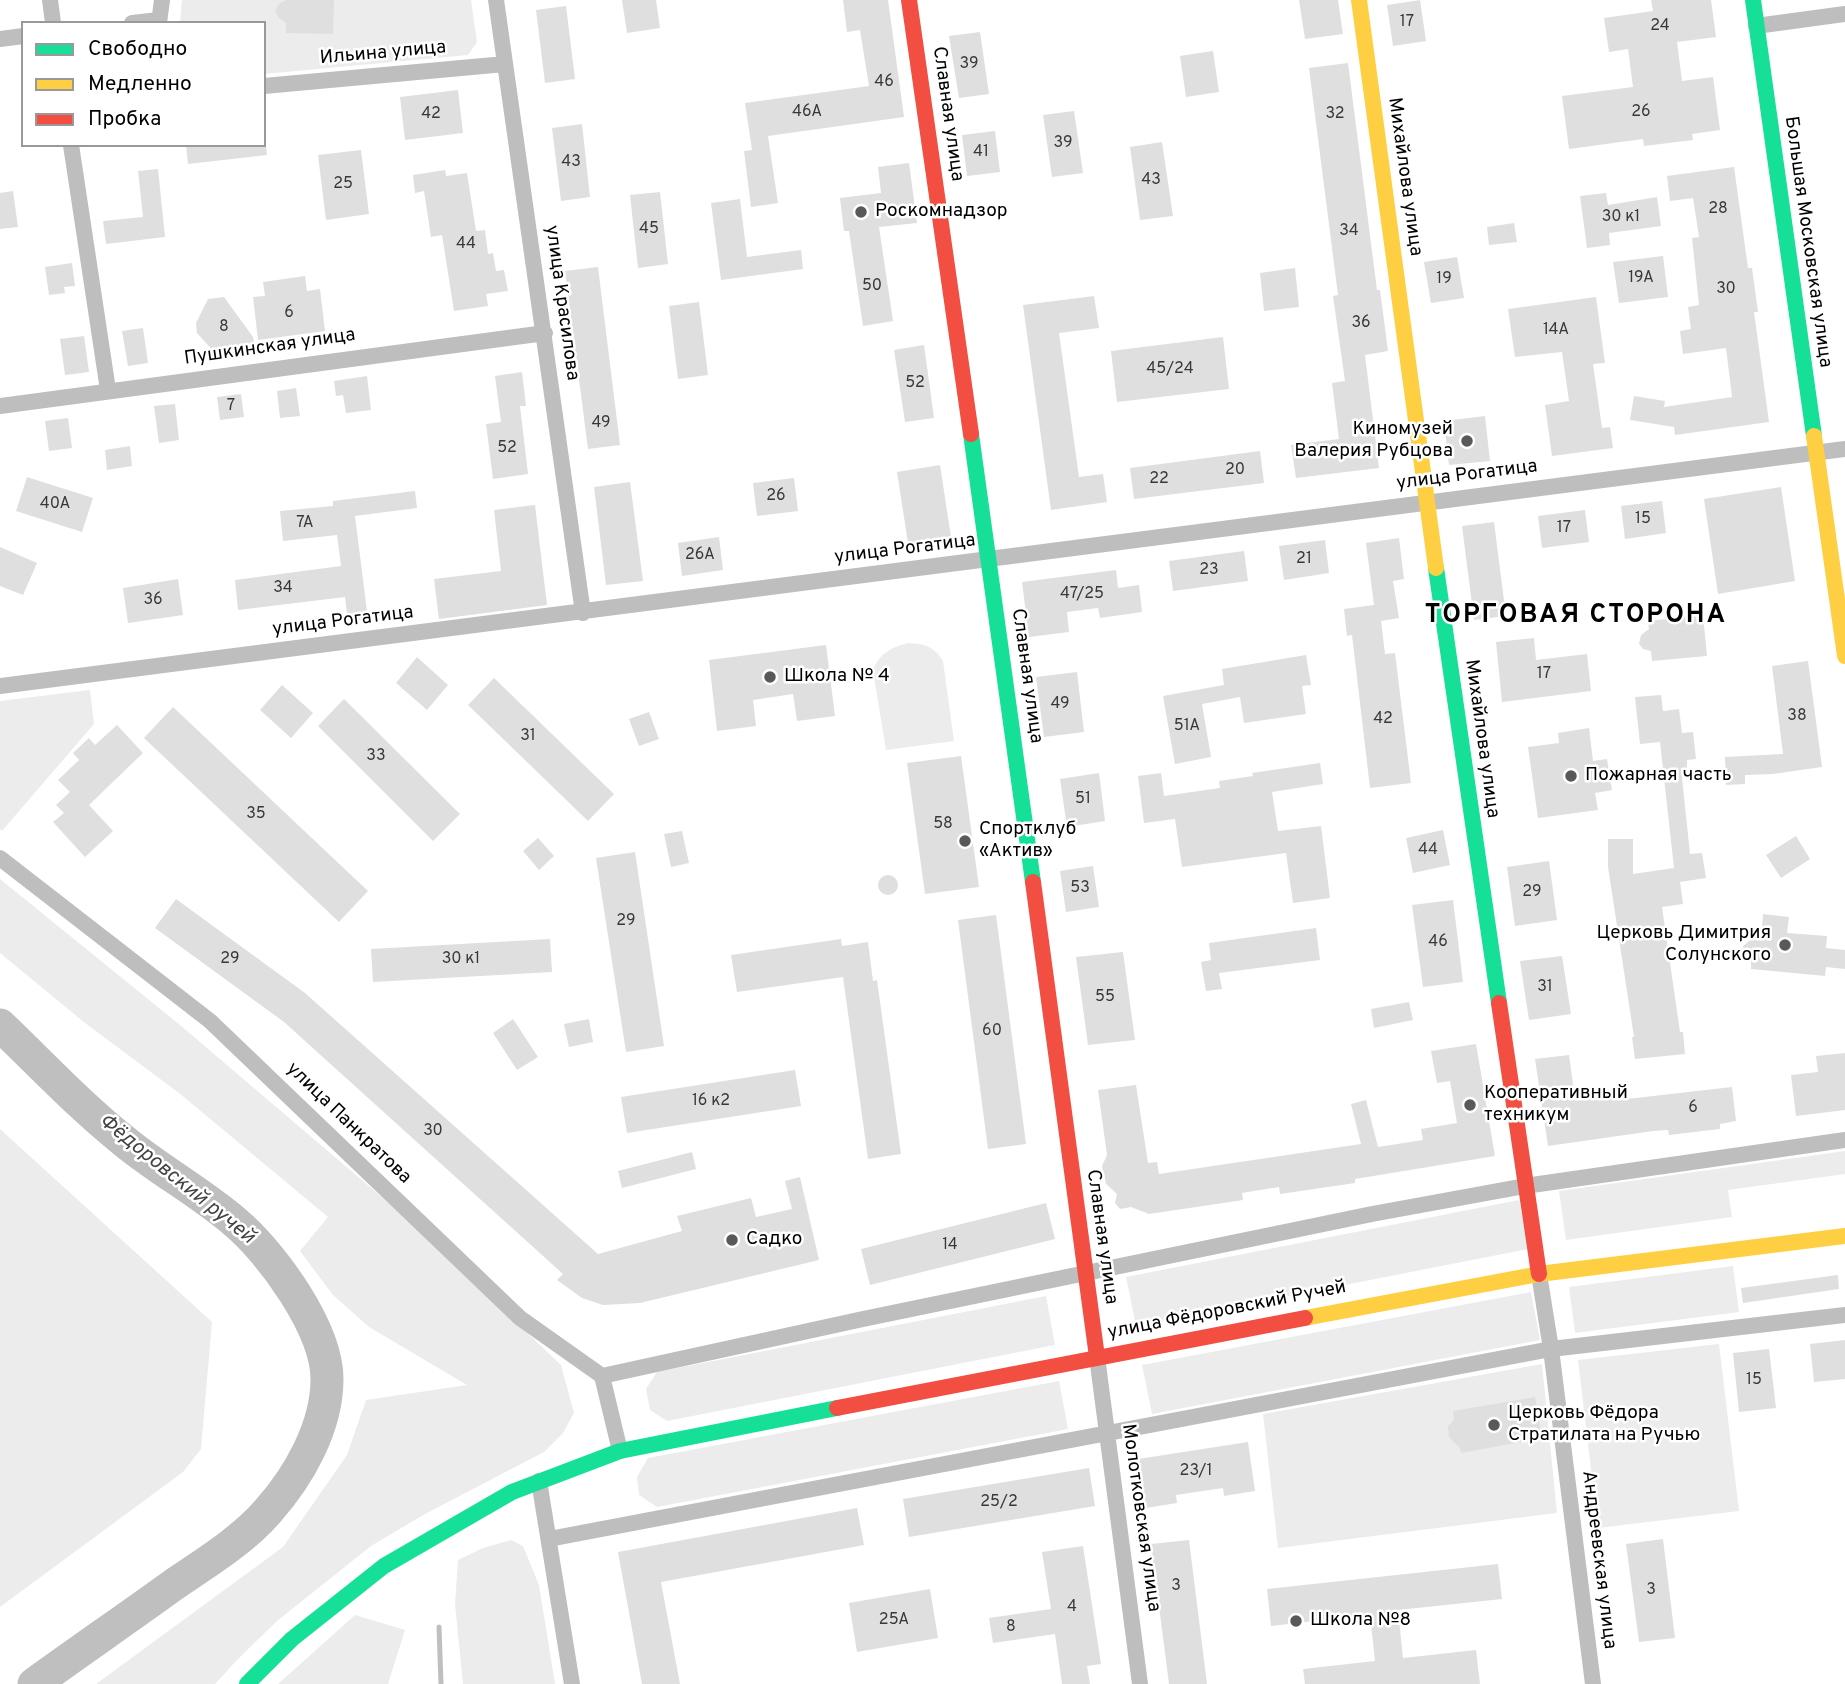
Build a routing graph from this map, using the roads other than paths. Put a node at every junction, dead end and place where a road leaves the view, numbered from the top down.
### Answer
1 (50, 0) edge
2 (162, 0) edge
3 (496, 0) edge
4 (909, 0) edge
5 (1359, 0) edge
6 (1753, 0) edge
7 (1845, 14) edge
8 (53, 21) edge
9 (159, 21) edge
10 (1756, 26) junction
11 (21, 36) edge
12 (0, 39) edge
13 (505, 64) junction
14 (266, 86) edge
15 (71, 147) edge
16 (545, 333) junction
17 (108, 390) junction
18 (0, 406) edge
19 (1845, 449) edge
20 (1815, 453) junction
21 (1427, 503) junction
22 (989, 560) junction
23 (583, 612) junction
24 (1845, 656) edge
25 (0, 686) edge
26 (0, 858) edge
27 (1845, 1140) edge
28 (1525, 1186) junction
29 (1845, 1236) edge
30 (1085, 1273) junction
31 (1539, 1274) junction
32 (1845, 1315) edge
33 (1551, 1349) junction
34 (1097, 1357) junction
35 (601, 1376) junction
36 (1107, 1433) junction
37 (620, 1451) junction
38 (539, 1481) junction
39 (549, 1539) junction
40 (247, 1684) edge
41 (572, 1684) edge
42 (1140, 1684) edge
43 (1593, 1684) edge

1 - 8 street
2 - 9 street
3 - 13 street, улица Красилова
4 - 22 street, Славная улица
5 - 21 street, Михайлова улица
6 - 10 street, Большая Московская улица
7 - 10 street
10 - 20 street, Большая Московская улица
11 - 12 street
13 - 14 street, Ильина улица
13 - 16 street, улица Красилова
15 - 17 street
16 - 17 street, Пушкинская улица
16 - 23 street, улица Красилова
17 - 18 street, Пушкинская улица
19 - 20 street, улица Рогатица
20 - 21 street, улица Рогатица
20 - 24 street, Большая Московская улица
21 - 22 street, улица Рогатица
21 - 28 street, Михайлова улица
22 - 23 street, улица Рогатица
22 - 30 street, Славная улица
23 - 25 street, улица Рогатица
26 - 35 street, улица Панкратова
27 - 28 street
28 - 30 street
28 - 31 street, Михайлова улица
29 - 31 street, улица Фёдоровский Ручей
30 - 34 street, Славная улица
30 - 35 street
31 - 33 street, Андреевская улица
31 - 34 street, улица Фёдоровский Ручей
32 - 33 street
33 - 36 street
33 - 43 street, Андреевская улица
34 - 36 street, Молотковская улица
34 - 37 street, улица Фёдоровский Ручей
35 - 37 street
36 - 39 street
36 - 42 street, Молотковская улица
37 - 38 street, улица Фёдоровский Ручей
38 - 39 street
38 - 40 street, улица Фёдоровский Ручей
39 - 41 street

